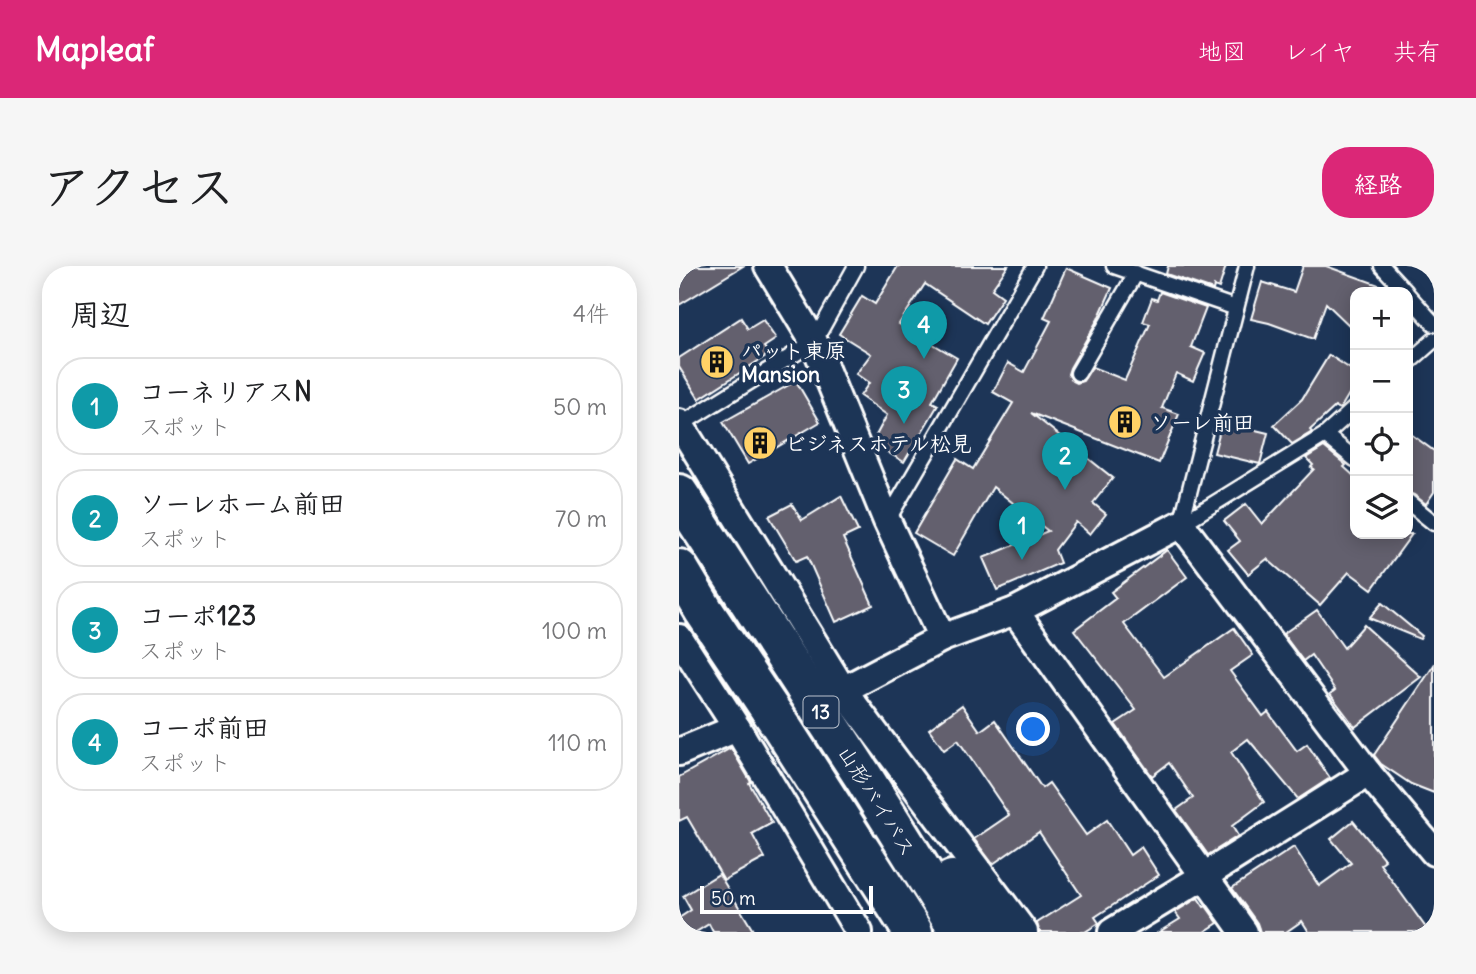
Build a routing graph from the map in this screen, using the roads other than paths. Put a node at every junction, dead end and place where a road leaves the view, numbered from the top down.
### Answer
1 (768, 266) edge
2 (856, 266) edge
3 (1035, 266) edge
4 (1114, 266) edge
5 (1247, 266) edge
6 (1382, 266) edge
7 (1136, 273) junction
8 (1401, 287) edge
9 (1413, 300) edge
10 (1236, 308) junction
11 (1434, 324) edge
12 (1434, 341) edge
13 (814, 342) junction
14 (1413, 359) edge
15 (1077, 373) dead end
16 (1350, 412) edge
17 (680, 424) edge
18 (1325, 435) junction
19 (1350, 456) edge
20 (679, 494) edge
21 (1413, 506) edge
22 (887, 521) junction
23 (1434, 523) edge
24 (1181, 524) junction
25 (679, 569) edge
26 (1015, 611) junction
27 (679, 638) edge
28 (942, 638) junction
29 (843, 690) junction
30 (737, 728) junction
31 (679, 752) edge
32 (1368, 773) junction
33 (864, 778) junction
34 (821, 790) junction
35 (1434, 852) edge
36 (1204, 876) junction
37 (859, 932) edge
38 (887, 932) edge
39 (913, 932) edge
40 (960, 932) edge
41 (993, 932) edge
42 (1024, 932) edge
43 (1112, 932) edge
44 (1244, 932) edge

1 - 13 street
2 - 13 lane
3 - 22 lane
4 - 7 lane
5 - 10 lane
6 - 8 lane
7 - 10 lane
7 - 15 lane
9 - 11 lane
10 - 24 lane
12 - 14 lane
13 - 17 lane
13 - 22 street
16 - 18 lane
17 - 29 street
18 - 19 lane
18 - 24 lane
20 - 33 highway, 山形バイパス / 13
21 - 23 lane
22 - 28 street
24 - 26 street
24 - 32 street
25 - 34 highway, 山形バイパス / 13
26 - 28 street
26 - 36 street
27 - 30 street
28 - 29 street
29 - 42 street
30 - 31 street
30 - 37 street
32 - 35 street
32 - 36 street
33 - 40 highway, 山形バイパス / 13
33 - 41 highway
34 - 38 highway
34 - 39 highway, 山形バイパス / 13
36 - 43 street
36 - 44 street

